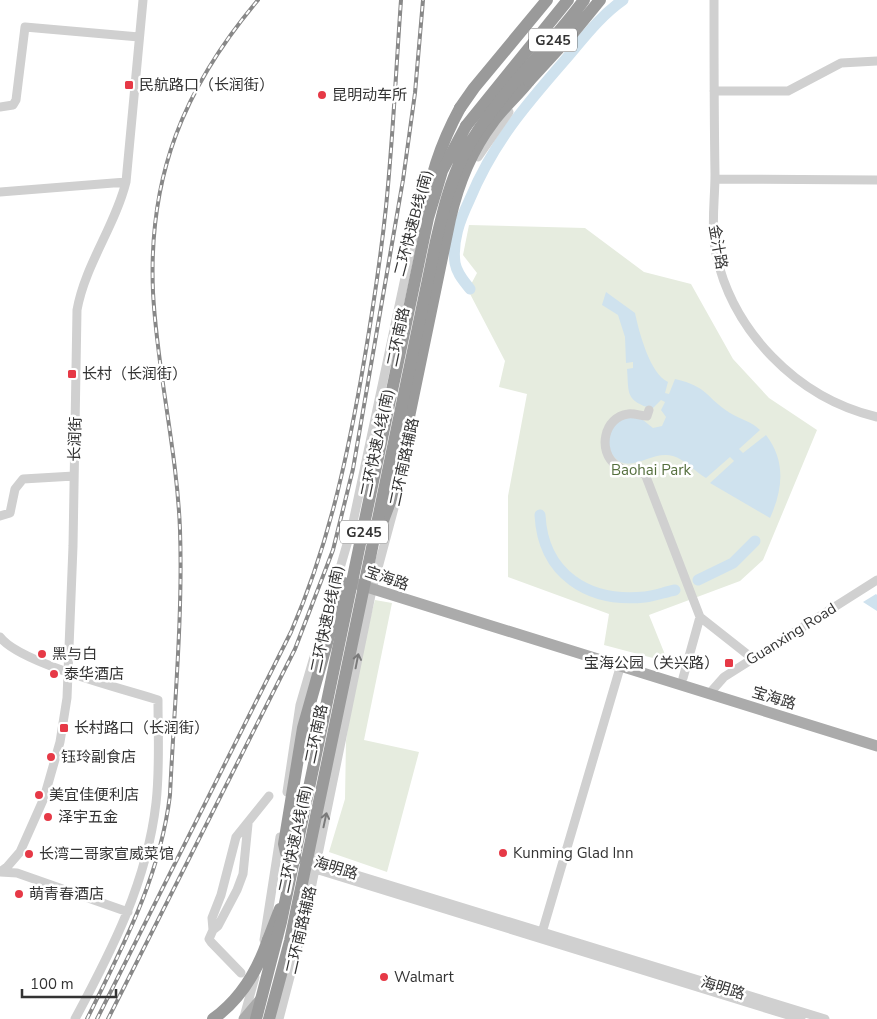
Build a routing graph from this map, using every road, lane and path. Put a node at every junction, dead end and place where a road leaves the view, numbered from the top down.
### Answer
1 (143, 0) edge
2 (547, 0) edge
3 (556, 0) edge
4 (561, 0) edge
5 (569, 0) edge
6 (584, 0) edge
7 (590, 0) edge
8 (598, 0) edge
9 (714, 0) edge
10 (139, 37) junction
11 (877, 61) edge
12 (528, 81) junction
13 (714, 91) junction
14 (0, 108) edge
15 (466, 126) junction
16 (470, 143) junction
17 (715, 179) junction
18 (877, 180) edge
19 (126, 182) junction
20 (0, 192) edge
21 (445, 204) junction
22 (420, 261) junction
23 (437, 284) junction
24 (650, 410) dead end
25 (877, 417) edge
26 (74, 476) junction
27 (369, 499) junction
28 (0, 516) edge
29 (338, 578) junction
30 (877, 580) edge
31 (365, 585) junction
32 (700, 617) junction
33 (0, 637) edge
34 (752, 658) junction
35 (621, 664) junction
36 (68, 670) junction
37 (683, 678) junction
38 (711, 691) junction
39 (877, 739) edge
40 (877, 746) edge
41 (269, 796) dead end
42 (248, 824) junction
43 (277, 853) junction
44 (305, 864) junction
45 (0, 872) edge
46 (128, 912) junction
47 (214, 930) junction
48 (542, 934) junction
49 (241, 973) dead end
50 (271, 973) junction
51 (75, 1019) edge
52 (213, 1019) edge
53 (243, 1019) edge
54 (257, 1019) edge
55 (268, 1019) edge
56 (279, 1019) edge
57 (801, 1019) edge
58 (825, 1019) edge

1 - 10 street, 长润街
2 - 22 highway, bridge
3 - 29 street
4 - 15 highway
5 - 15 highway, 二环快速B线(南)
5 - 22 main road, 二环南路 / G245
6 - 16 highway, 二环快速A线(南), bridge
7 - 31 main road, 二环南路 / G245
8 - 12 highway, bridge
8 - 31 street, 二环南路辅路
9 - 13 street, 金汁路
10 - 14 street
10 - 19 street, 长润街
11 - 13 street
12 - 16 highway, bridge
12 - 23 highway
13 - 17 street, 金汁路
15 - 27 highway, 二环快速B线(南), bridge
16 - 21 highway, 二环快速A线(南), bridge
17 - 18 street
17 - 25 street, 金汁路
19 - 20 street
19 - 26 street, 长润街
21 - 23 highway, bridge
21 - 55 highway, 二环快速A线(南), bridge
22 - 31 main road, 二环南路 / G245
23 - 31 highway
24 - 32 street
26 - 28 street
26 - 36 street, 长润街
27 - 44 highway, 二环快速B线(南), bridge
27 - 44 highway, bridge
29 - 31 street
29 - 43 street
30 - 34 street, Guanxing Road
31 - 35 main road, 宝海路
31 - 44 main road, 二环南路 / G245
44 -> 31 street, 二环南路辅路
32 - 34 street
32 - 37 street
33 - 36 street
34 - 38 street, Guanxing Road
35 - 37 main road, 宝海路
35 - 38 main road, 宝海路
35 - 48 street
36 - 45 street, 长润街
36 - 46 street
37 - 38 main road, 宝海路
38 - 39 main road, 宝海路
38 - 40 main road, 宝海路
41 - 42 street
42 - 47 street
42 - 47 street
43 - 44 street, 海明路
43 - 53 street
44 - 48 street, 海明路
44 - 50 main road, 二环南路 / G245
44 - 52 highway, bridge
44 - 54 highway, 二环快速B线(南), bridge
44 - 55 main road, 二环南路 / G245
44 - 56 street, 二环南路辅路
45 - 46 street
46 - 51 street
47 - 49 street
48 - 57 street, 海明路
48 - 58 street, 海明路
50 - 53 main road
50 - 54 main road, 二环南路 / G245

